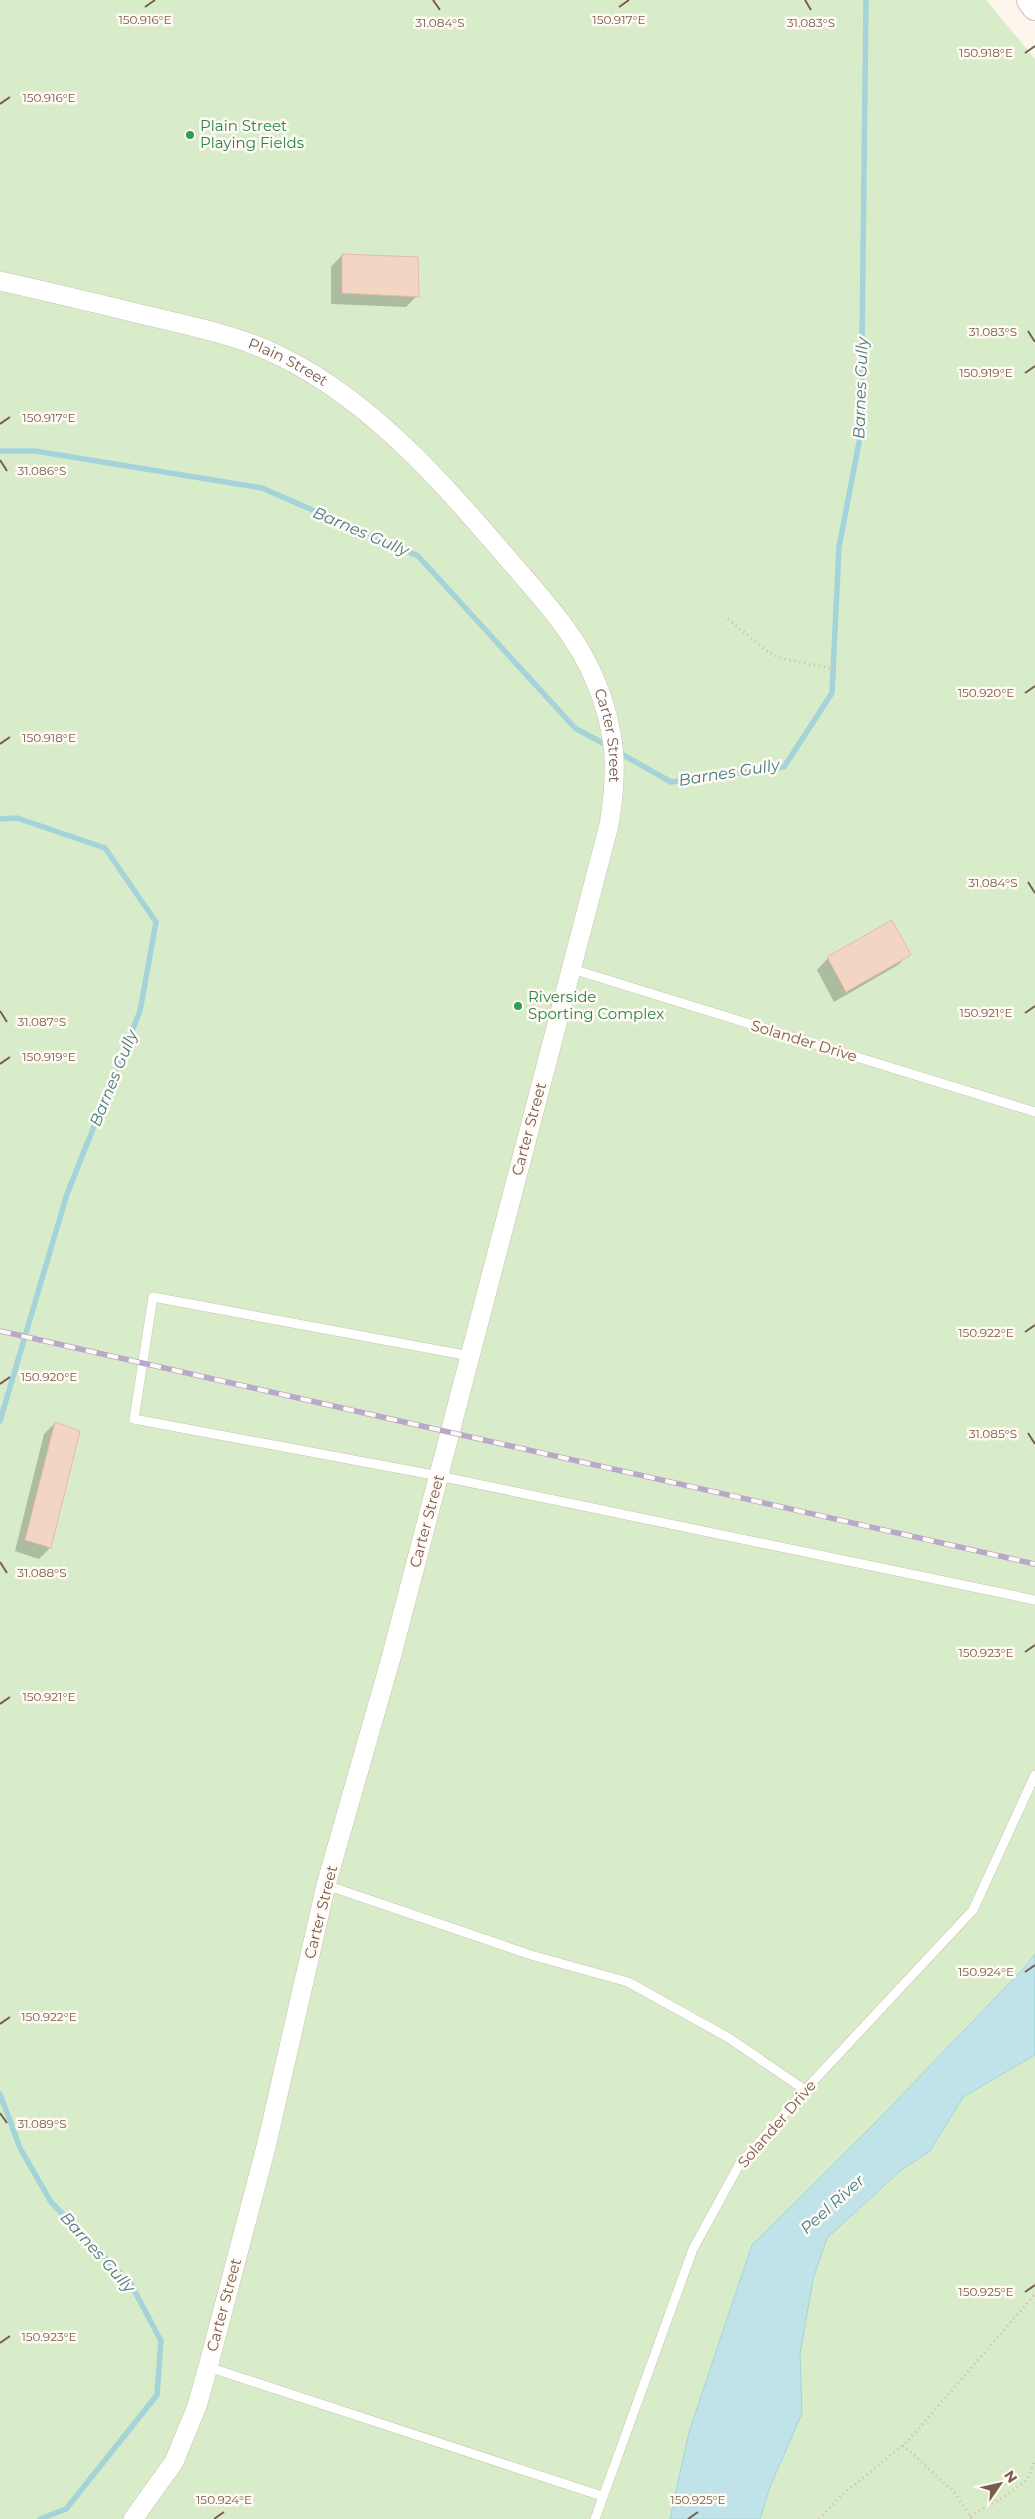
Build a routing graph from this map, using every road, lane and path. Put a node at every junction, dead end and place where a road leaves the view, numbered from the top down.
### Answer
1 (1030, 0) edge
2 (1035, 6) edge
3 (0, 270) edge
4 (0, 280) edge
5 (28, 287) junction
6 (490, 538) joint
7 (728, 619) dead end
8 (839, 670) dead end
9 (572, 969) junction
10 (1035, 1112) edge
11 (470, 1356) junction
12 (439, 1476) junction
13 (1035, 1600) edge
14 (1035, 1775) edge
15 (326, 1885) junction
16 (805, 2090) junction
17 (1035, 2294) edge
18 (208, 2367) junction
19 (903, 2445) junction
20 (1035, 2460) edge
21 (602, 2496) junction
22 (971, 2517) edge
23 (133, 2519) edge
24 (595, 2519) edge
25 (819, 2519) edge

1 - 2 main road
3 - 5 street, Plain Street
4 - 5 street, Plain Street
5 - 6 street, Plain Street
6 - 9 street, Carter Street
7 - 8 path
9 - 10 lane, Solander Drive
9 - 11 street, Carter Street
11 - 12 street, Carter Street
11 - 12 lane
12 - 13 lane
12 - 15 street, Carter Street
14 - 16 lane, Solander Drive
15 - 16 lane
15 - 18 street, Carter Street
16 - 21 lane, Solander Drive
17 - 19 path
18 - 21 lane
18 - 23 street, Carter Street
19 - 22 path
19 - 25 path
20 - 22 path
21 - 24 lane, Solander Drive

